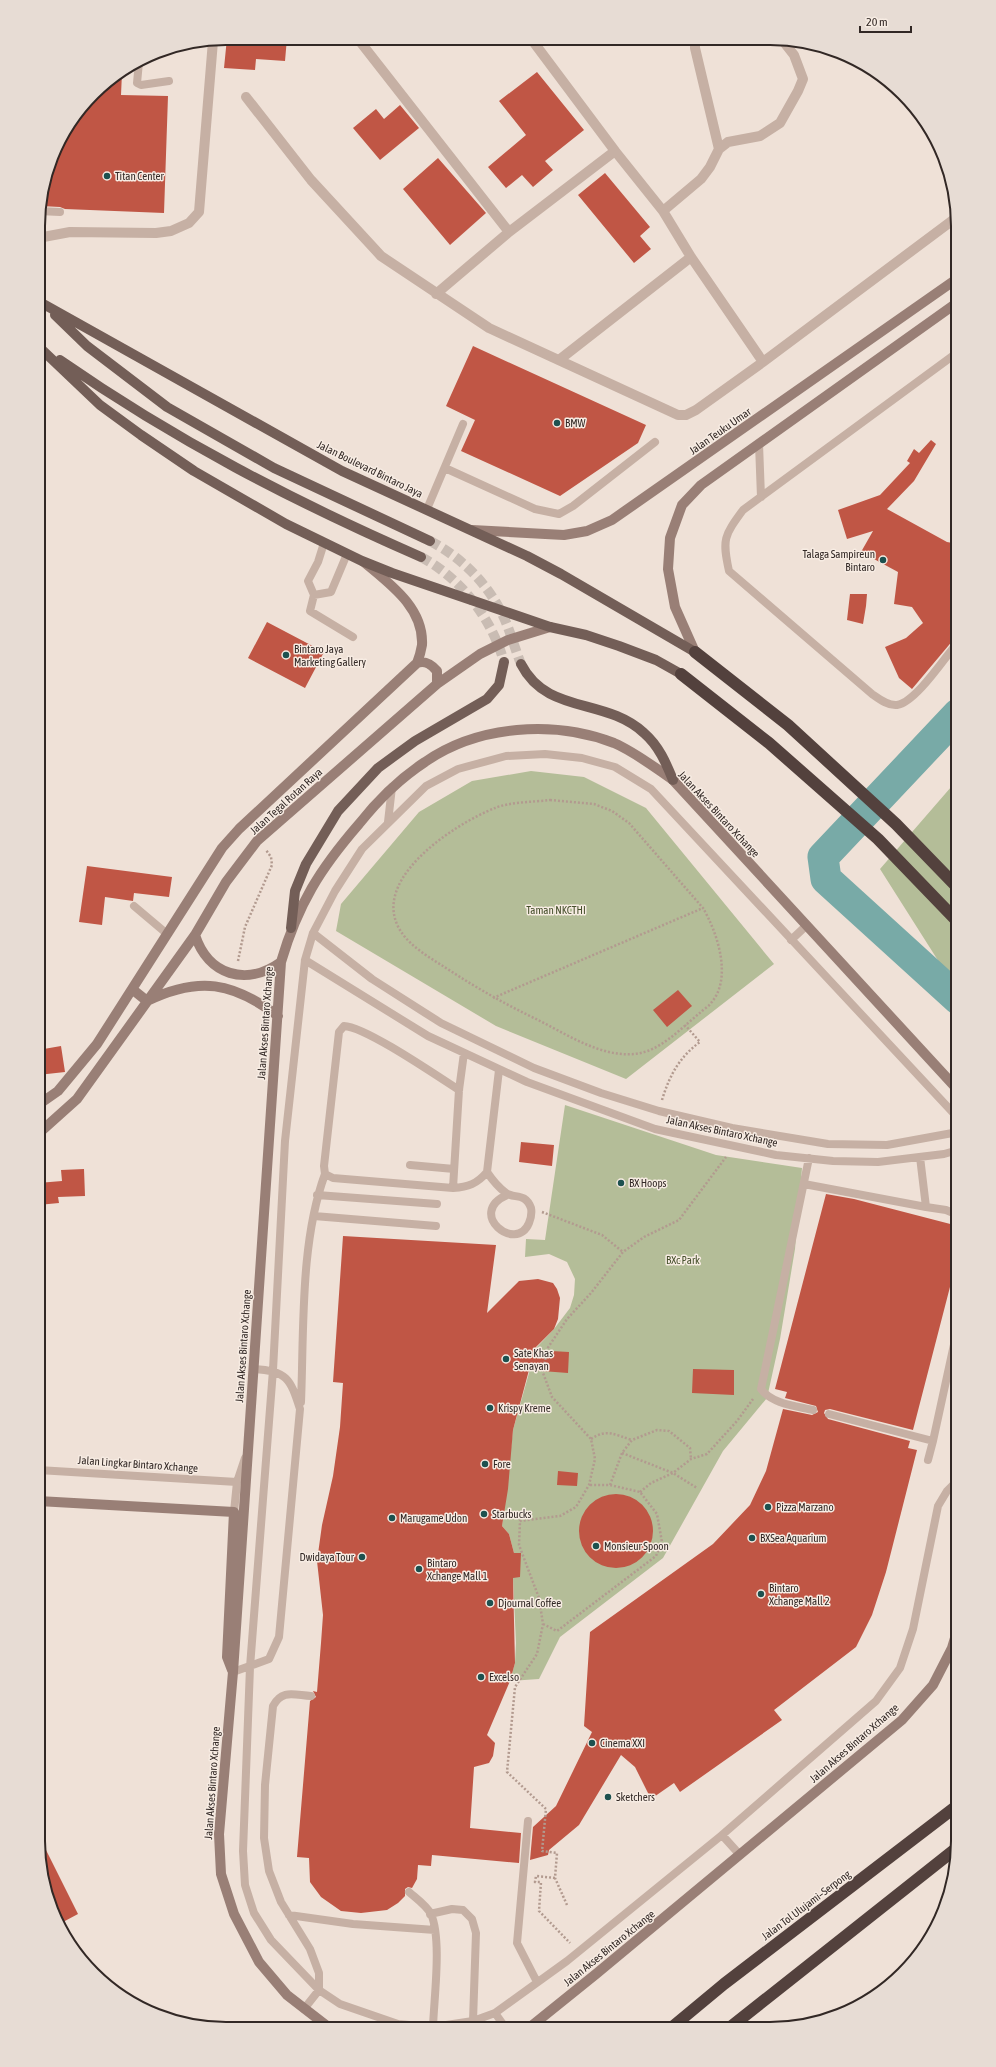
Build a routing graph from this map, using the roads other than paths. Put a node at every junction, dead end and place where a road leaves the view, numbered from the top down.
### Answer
1 (213, 45) edge
2 (363, 45) edge
3 (536, 45) edge
4 (695, 45) edge
5 (786, 46) edge
6 (138, 68) edge
7 (168, 81) dead end
8 (246, 97) dead end
9 (719, 149) junction
10 (615, 151) junction
11 (45, 211) edge
12 (663, 211) junction
13 (60, 212) dead end
14 (951, 221) edge
15 (509, 232) junction
16 (45, 237) edge
17 (691, 257) junction
18 (951, 284) edge
19 (436, 294) junction
20 (45, 305) edge
21 (45, 306) edge
22 (951, 307) edge
23 (45, 350) edge
24 (45, 352) edge
25 (951, 357) edge
26 (559, 360) junction
27 (762, 362) junction
28 (463, 424) dead end
29 (655, 442) dead end
30 (759, 444) junction
31 (445, 468) junction
32 (761, 497) junction
33 (427, 510) junction
34 (472, 530) junction
35 (430, 541) tunnel mouth
36 (324, 543) junction
37 (347, 554) junction
38 (421, 557) tunnel mouth
39 (362, 561) junction
40 (314, 595) junction
41 (550, 627) junction
42 (353, 637) dead end
43 (951, 651) edge
44 (695, 652) junction
45 (504, 662) tunnel mouth
46 (417, 663) junction
47 (521, 664) tunnel mouth
48 (681, 674) joint
49 (437, 684) junction
50 (673, 780) junction
51 (392, 787) junction
52 (388, 822) junction
53 (951, 881) edge
54 (134, 906) dead end
55 (951, 915) edge
56 (807, 926) junction
57 (291, 928) junction
58 (166, 933) junction
59 (313, 933) junction
60 (195, 935) junction
61 (791, 940) junction
62 (305, 960) junction
63 (281, 962) junction
64 (132, 989) junction
65 (147, 1001) junction
66 (278, 1016) junction
67 (464, 1053) junction
68 (499, 1070) junction
69 (951, 1082) edge
70 (459, 1090) junction
71 (45, 1100) edge
72 (951, 1111) edge
73 (45, 1128) edge
74 (951, 1133) edge
75 (951, 1152) edge
76 (920, 1157) junction
77 (809, 1158) junction
78 (410, 1165) dead end
79 (454, 1169) junction
80 (487, 1172) junction
81 (325, 1174) junction
82 (804, 1184) junction
83 (453, 1188) junction
84 (318, 1195) junction
85 (508, 1195) junction
86 (437, 1204) dead end
87 (926, 1207) junction
88 (951, 1212) edge
89 (314, 1216) junction
90 (436, 1226) dead end
91 (951, 1358) edge
92 (253, 1369) junction
93 (273, 1370) junction
94 (300, 1409) junction
95 (813, 1410) dead end
96 (829, 1414) dead end
97 (933, 1442) junction
98 (248, 1448) junction
99 (928, 1460) dead end
100 (45, 1470) edge
101 (237, 1482) junction
102 (951, 1487) edge
103 (45, 1501) edge
104 (234, 1512) junction
105 (951, 1650) edge
106 (250, 1667) junction
107 (233, 1672) junction
108 (311, 1696) dead end
109 (951, 1810) edge
110 (528, 1821) dead end
111 (722, 1835) junction
112 (951, 1853) edge
113 (740, 1855) junction
114 (409, 1892) dead end
115 (430, 1914) junction
116 (289, 1915) junction
117 (436, 1930) junction
118 (537, 1982) junction
119 (319, 1990) junction
120 (304, 2009) junction
121 (495, 2013) junction
122 (474, 2021) junction
123 (322, 2022) edge
124 (392, 2022) edge
125 (433, 2022) edge
126 (467, 2022) edge
127 (501, 2022) edge
128 (535, 2022) edge
129 (678, 2022) edge
130 (737, 2022) edge

1 - 16 street
2 - 15 street
3 - 10 street
4 - 9 street
5 - 9 street
6 - 7 lane
8 - 19 street
9 - 12 street
10 - 12 street
10 - 15 street
11 - 13 lane
12 - 17 street
14 - 27 street
15 - 19 street
17 - 26 street
17 - 27 street
18 - 34 main road, Jalan Teuku Umar
19 - 26 street
20 - 33 main road, Jalan Boulevard Bintaro Jaya
21 - 35 main road
22 - 30 main road
23 - 38 main road
24 - 36 main road
25 - 32 lane
26 - 27 street
28 - 31 lane
29 - 31 lane
30 - 32 lane
30 - 44 main road
31 - 33 lane
32 - 43 lane
33 - 34 main road, Jalan Boulevard Bintaro Jaya
34 - 44 main road, Jalan Boulevard Bintaro Jaya
36 - 37 main road
36 - 40 lane
37 - 39 main road
37 - 40 lane
39 - 41 main road
39 - 46 main road
40 - 42 lane
41 - 48 main road
41 - 49 main road, Jalan Tegal Rotan Raya
44 - 53 highway
45 - 57 main road
46 - 49 main road
46 - 58 main road, Jalan Tegal Rotan Raya
47 - 50 main road
48 - 55 highway
49 - 60 main road, Jalan Tegal Rotan Raya
50 - 51 main road, Jalan Akses Bintaro Xchange
50 - 56 main road, Jalan Akses Bintaro Xchange
51 - 52 lane
51 - 57 main road, Jalan Akses Bintaro Xchange
52 - 59 lane
52 - 61 lane
54 - 58 lane
56 - 61 lane
56 - 69 main road, Jalan Akses Bintaro Xchange
57 - 63 main road, Jalan Akses Bintaro Xchange
58 - 64 main road, Jalan Tegal Rotan Raya
59 - 62 lane
59 - 74 lane, Jalan Akses Bintaro Xchange
60 - 63 main road
60 - 65 main road, Jalan Tegal Rotan Raya
61 - 72 lane
62 - 67 lane, Jalan Akses Bintaro Xchange
62 - 93 lane
63 - 66 main road, Jalan Akses Bintaro Xchange
64 - 65 main road
64 - 71 main road, Jalan Tegal Rotan Raya
65 - 66 main road
65 - 73 main road, Jalan Tegal Rotan Raya
66 - 92 main road, Jalan Akses Bintaro Xchange
67 - 68 lane, Jalan Akses Bintaro Xchange
67 - 70 lane
68 - 77 lane, Jalan Akses Bintaro Xchange
68 - 80 lane
70 - 79 lane
70 - 81 lane
75 - 76 lane, Jalan Akses Bintaro Xchange
76 - 77 lane, Jalan Akses Bintaro Xchange
76 - 87 lane
77 - 82 lane
78 - 79 lane
79 - 83 lane
80 - 83 lane
80 - 85 lane
81 - 83 lane
81 - 84 lane
82 - 87 lane
82 - 95 lane
84 - 86 lane
84 - 89 lane
85 - 85 lane
87 - 88 lane
89 - 90 lane
89 - 94 lane
91 - 97 lane
92 - 93 lane
92 - 98 main road, Jalan Akses Bintaro Xchange
93 - 94 lane
93 - 106 lane
94 - 106 lane
96 - 97 lane
97 - 99 lane
98 - 101 lane, Jalan Akses Bintaro Xchange
98 - 107 main road, Jalan Akses Bintaro Xchange
100 - 101 lane, Jalan Lingkar Bintaro Xchange
101 - 104 lane, Jalan Akses Bintaro Xchange
102 - 111 lane
103 - 104 main road
104 - 107 main road, Jalan Akses Bintaro Xchange
105 - 113 main road, Jalan Akses Bintaro Xchange
106 - 107 lane
106 - 119 lane
107 - 120 main road, Jalan Akses Bintaro Xchange
108 - 116 lane
109 - 129 highway, Jalan Tol Ulujami–Serpong
110 - 118 lane
111 - 113 lane
111 - 118 lane
112 - 130 highway
113 - 128 main road, Jalan Akses Bintaro Xchange
114 - 115 lane
115 - 117 lane
115 - 122 lane
116 - 117 lane
116 - 119 lane
117 - 125 lane
118 - 121 lane
119 - 120 lane
119 - 124 lane
120 - 123 main road, Jalan Akses Bintaro Xchange
121 - 122 lane
121 - 127 lane
122 - 126 lane

